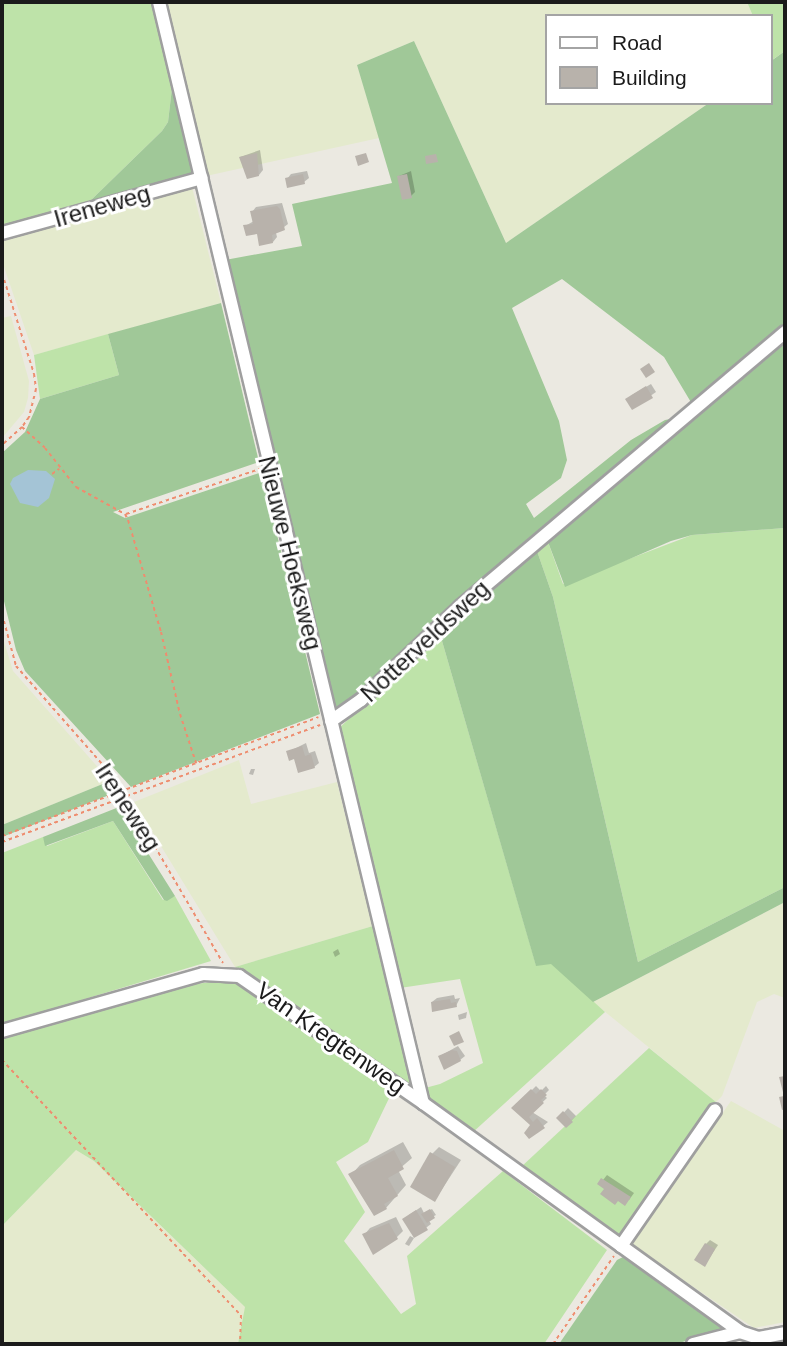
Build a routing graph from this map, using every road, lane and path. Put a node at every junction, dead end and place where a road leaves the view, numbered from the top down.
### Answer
1 (159, 2) edge
2 (202, 178) junction
3 (2, 233) edge
4 (2, 273) edge
5 (785, 332) edge
6 (22, 427) junction
7 (2, 445) edge
8 (268, 466) junction
9 (60, 468) junction
10 (52, 474) dead end
11 (125, 514) junction
12 (2, 614) edge
13 (325, 719) junction
14 (196, 762) junction
15 (122, 791) junction
16 (125, 797) junction
17 (2, 836) edge
18 (2, 842) edge
19 (229, 973) junction
20 (2, 1031) edge
21 (2, 1060) edge
22 (423, 1103) junction
23 (715, 1110) dead end
24 (621, 1246) junction
25 (740, 1332) junction
26 (785, 1333) edge
27 (240, 1344) edge
28 (553, 1344) edge
29 (692, 1344) edge

1 - 2 street, Nieuwe Hoeksweg
2 - 3 street, Ireneweg
2 - 8 street, Nieuwe Hoeksweg
4 - 6 path
5 - 13 street, Notterveldsweg
6 - 7 path
6 - 9 path
8 - 11 path
8 - 13 street, Nieuwe Hoeksweg
9 - 10 path
9 - 11 path
11 - 14 path
12 - 15 path, Ireneweg
13 - 14 path
13 - 16 path
13 - 22 street, Nieuwe Hoeksweg
14 - 15 path
15 - 16 path, Ireneweg
15 - 17 path
16 - 18 path
16 - 19 path, Ireneweg
19 - 20 street, Van Kregtenweg
19 - 22 street, Van Kregtenweg
21 - 27 path
22 - 24 street, Van Kregtenweg
23 - 24 street
24 - 25 street, Van Kregtenweg
24 - 28 path
25 - 26 street
25 - 29 street

